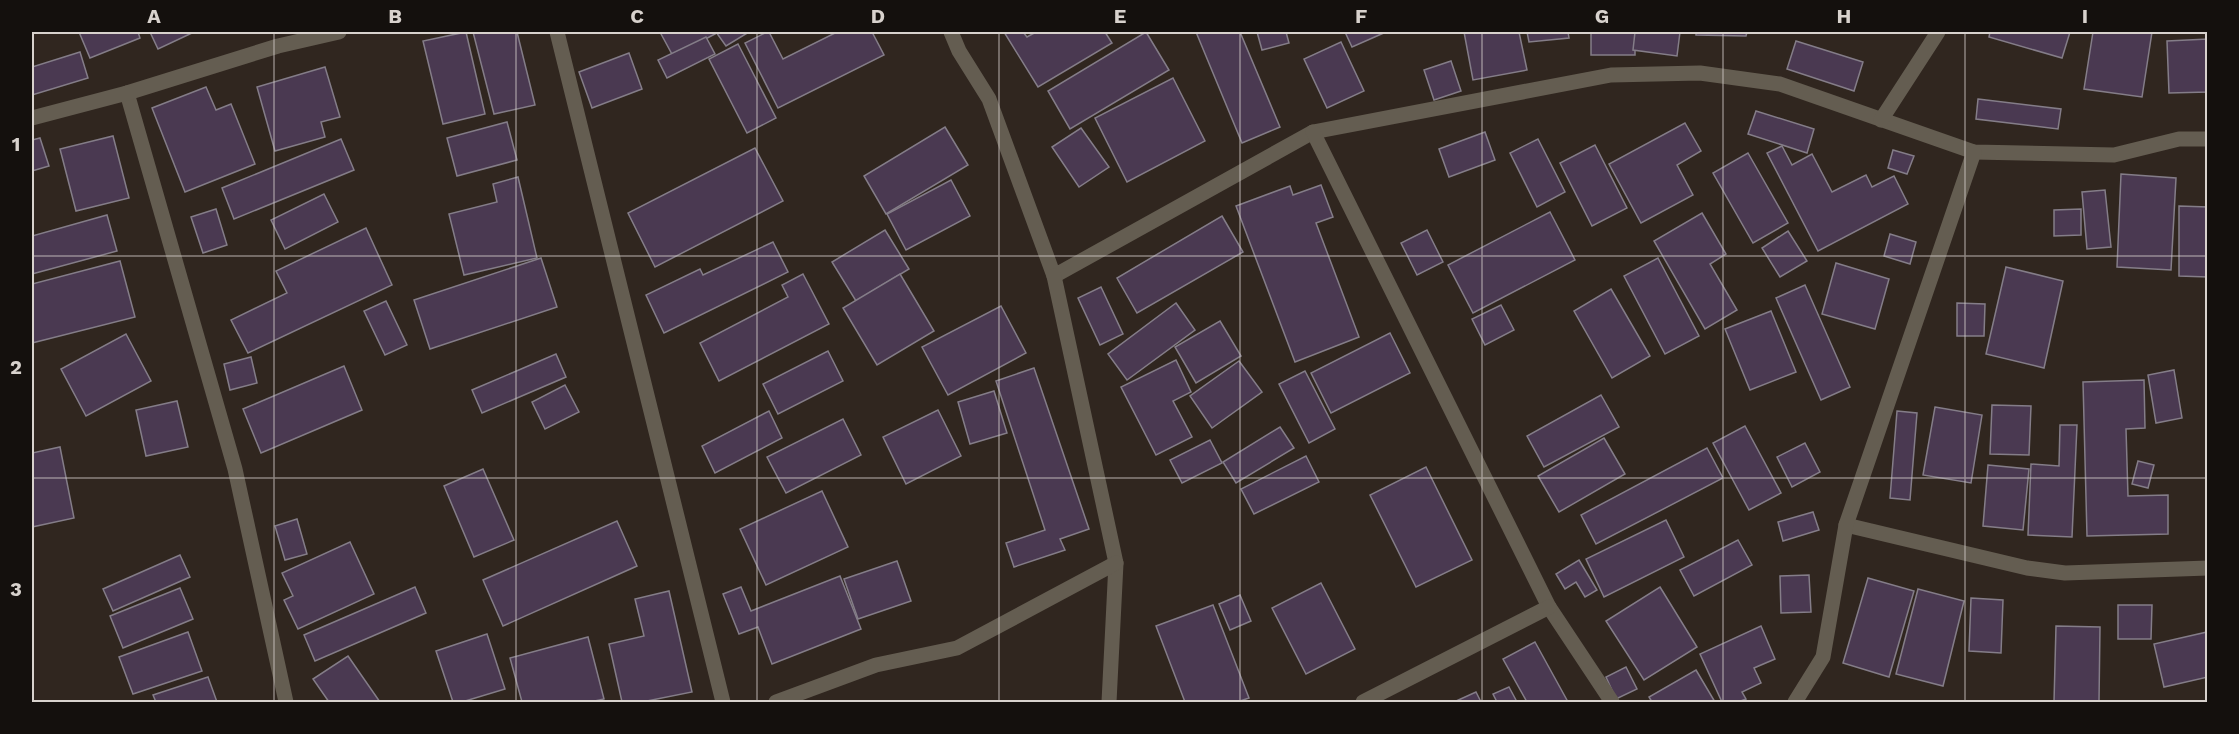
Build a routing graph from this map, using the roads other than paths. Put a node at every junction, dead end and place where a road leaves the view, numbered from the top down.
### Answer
1 (339, 32) edge
2 (557, 32) edge
3 (951, 32) edge
4 (1938, 32) edge
5 (276, 39) edge
6 (127, 93) junction
7 (32, 118) edge
8 (1881, 120) junction
9 (1313, 132) junction
10 (2208, 139) edge
11 (1974, 152) junction
12 (1054, 276) junction
13 (1846, 525) junction
14 (1116, 562) junction
15 (2208, 568) edge
16 (1549, 607) junction
17 (286, 702) edge
18 (723, 702) edge
19 (776, 702) edge
20 (1110, 702) edge
21 (1363, 702) edge
22 (1612, 702) edge
23 (1794, 702) edge

1 - 5 street
2 - 18 street
3 - 12 street
4 - 8 street
5 - 6 street
6 - 7 street
6 - 17 street
8 - 9 street
8 - 11 street
9 - 12 street
9 - 16 street
10 - 11 street
11 - 13 street
12 - 14 street
13 - 15 street
13 - 23 street
14 - 19 street
14 - 20 street
16 - 21 street
16 - 22 street

